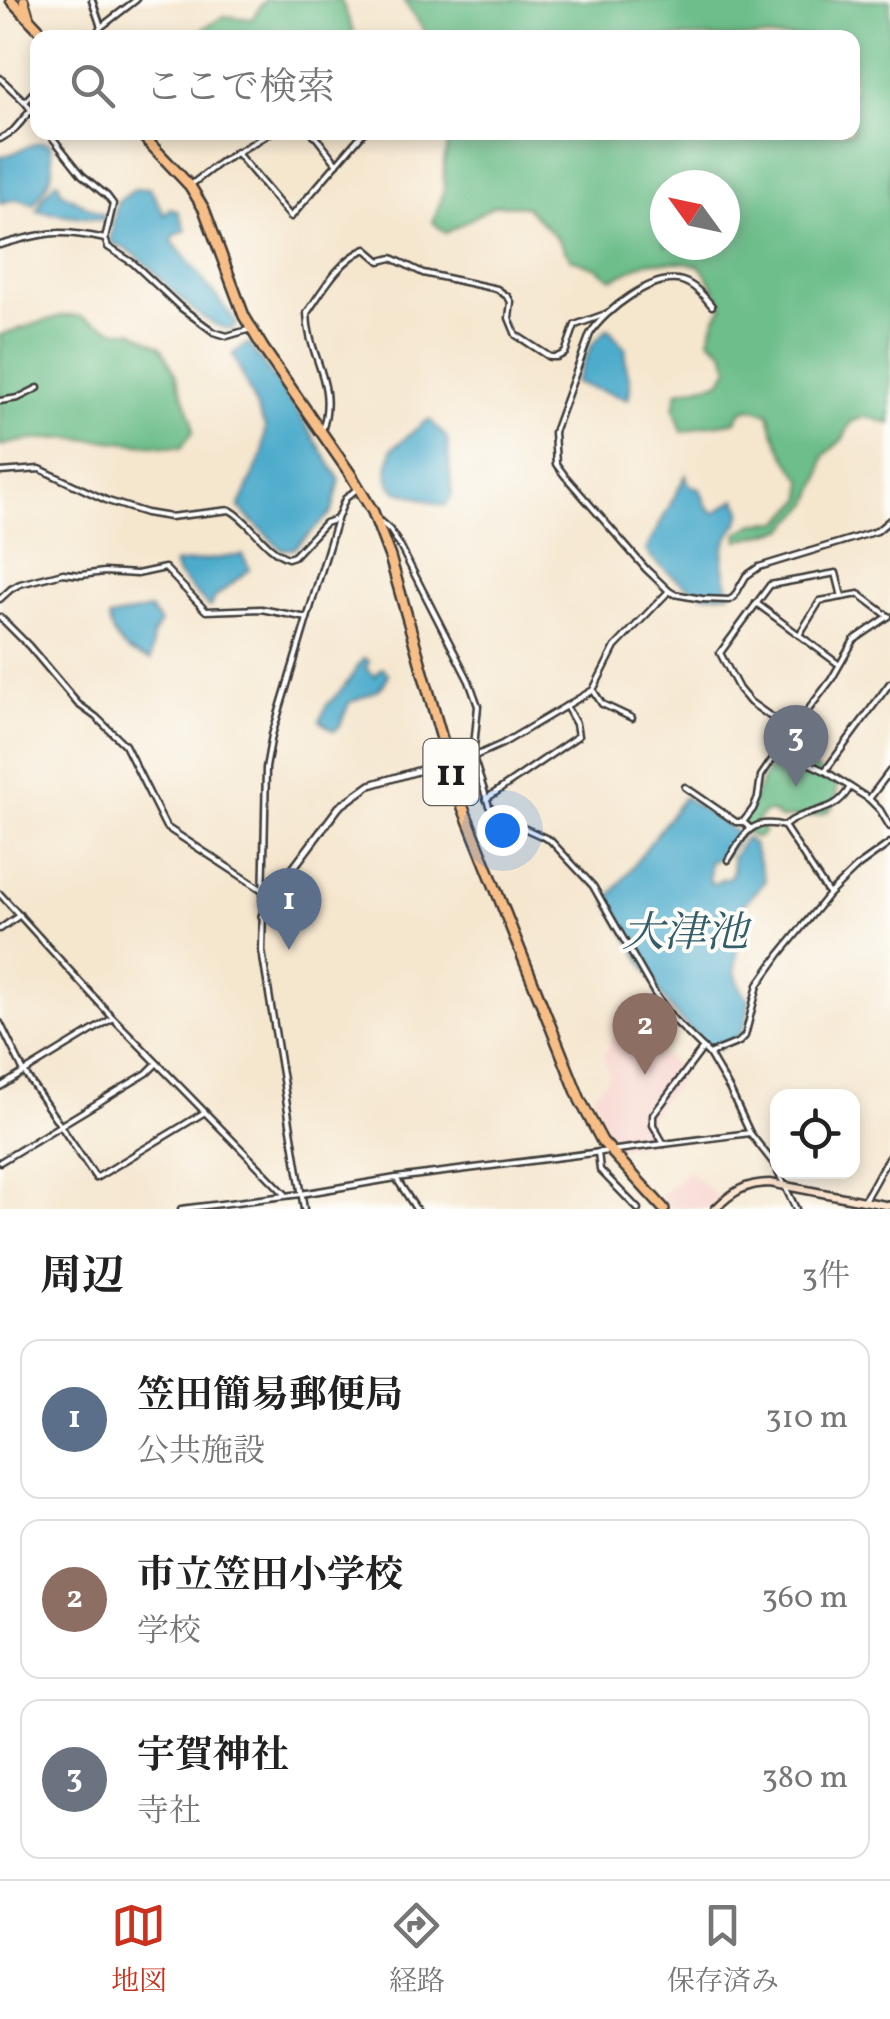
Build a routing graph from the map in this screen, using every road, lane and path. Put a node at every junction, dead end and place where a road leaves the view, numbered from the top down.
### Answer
1 (11, 0) edge
2 (24, 0) edge
3 (92, 0) edge
4 (136, 0) edge
5 (30, 20) junction
6 (100, 26) junction
7 (39, 30) edge
8 (97, 30) edge
9 (0, 78) edge
10 (30, 96) edge
11 (25, 102) junction
12 (30, 109) edge
13 (30, 111) edge
14 (0, 139) edge
15 (54, 140) edge
16 (147, 140) edge
17 (258, 140) edge
18 (318, 140) edge
19 (357, 140) edge
20 (236, 152) junction
21 (337, 164) junction
22 (190, 186) junction
23 (105, 238) junction
24 (0, 244) edge
25 (712, 306) dead end
26 (610, 312) junction
27 (251, 329) junction
28 (38, 388) dead end
29 (0, 401) edge
30 (322, 433) junction
31 (0, 472) edge
32 (358, 487) junction
33 (375, 517) junction
34 (337, 519) junction
35 (890, 520) edge
36 (669, 591) junction
37 (842, 597) junction
38 (0, 599) edge
39 (756, 603) junction
40 (0, 616) edge
41 (890, 617) edge
42 (307, 618) junction
43 (799, 635) junction
44 (838, 664) junction
45 (890, 683) edge
46 (593, 690) junction
47 (566, 706) junction
48 (632, 718) dead end
49 (786, 739) junction
50 (473, 757) junction
51 (448, 762) junction
52 (826, 771) junction
53 (890, 771) edge
54 (685, 787) dead end
55 (850, 787) junction
56 (869, 799) junction
57 (486, 800) junction
58 (743, 822) junction
59 (784, 826) junction
60 (890, 827) edge
61 (750, 828) junction
62 (890, 843) edge
63 (728, 860) dead end
64 (263, 890) junction
65 (0, 894) edge
66 (829, 894) junction
67 (20, 915) junction
68 (262, 916) junction
69 (0, 930) edge
70 (114, 1018) junction
71 (0, 1022) edge
72 (703, 1048) junction
73 (709, 1054) junction
74 (157, 1063) junction
75 (24, 1072) junction
76 (0, 1087) edge
77 (205, 1112) junction
78 (62, 1126) junction
79 (750, 1133) junction
80 (664, 1144) junction
81 (603, 1151) junction
82 (890, 1156) edge
83 (770, 1157) edge
84 (0, 1162) edge
85 (396, 1178) junction
86 (781, 1179) edge
87 (783, 1184) junction
88 (284, 1194) junction
89 (302, 1194) junction
90 (864, 1201) junction
91 (890, 1206) edge
92 (181, 1209) edge
93 (304, 1209) edge
94 (416, 1209) edge
95 (638, 1209) edge
96 (664, 1209) edge
97 (715, 1209) edge
98 (796, 1209) edge

1 - 5 highway
2 - 5 main road
3 - 6 street
4 - 6 street
5 - 7 highway
6 - 8 street
9 - 11 street
10 - 11 street
11 - 12 street
13 - 14 street
15 - 23 street
16 - 22 highway, 11
17 - 20 street
18 - 21 street
19 - 21 street
20 - 21 street
20 - 22 street
22 - 27 highway, 11
23 - 24 street
23 - 27 street
25 - 26 street
26 - 30 street
26 - 36 street
27 - 30 highway, 11
28 - 29 street
30 - 32 highway, 11
31 - 34 street
32 - 33 highway, 11
32 - 34 street
33 - 50 street
33 - 51 highway, 11
34 - 42 street
35 - 36 street
36 - 46 street
37 - 39 street
37 - 41 street
37 - 43 street
38 - 42 street
39 - 43 street
39 - 49 street
40 - 64 street
41 - 44 street
42 - 64 street
43 - 44 street
44 - 49 street
45 - 52 street
46 - 47 street
46 - 48 street
47 - 50 street
47 - 57 street
49 - 52 street
49 - 58 street
50 - 51 street
50 - 57 street
51 - 68 street
51 - 81 highway, 11
52 - 55 street
53 - 56 street
54 - 58 street
55 - 56 street
55 - 59 street
56 - 60 street
57 - 72 street
58 - 61 street
59 - 61 street
59 - 66 street
61 - 63 street
62 - 66 street
64 - 68 street
65 - 67 street
66 - 73 street
67 - 69 street
67 - 70 street
68 - 89 street
70 - 74 street
70 - 75 street
71 - 75 street
72 - 73 street
72 - 80 street
73 - 79 street
74 - 77 street
74 - 78 street
75 - 76 street
75 - 78 street
77 - 78 street
77 - 88 street
78 - 84 street
79 - 80 street
79 - 83 street
80 - 81 street
81 - 85 street
81 - 95 street
81 - 96 highway, 11
82 - 90 street
85 - 89 street
85 - 94 street
86 - 87 street
87 - 90 main road
87 - 97 main road
87 - 98 street
88 - 89 street
88 - 92 street
89 - 93 street
90 - 91 main road

